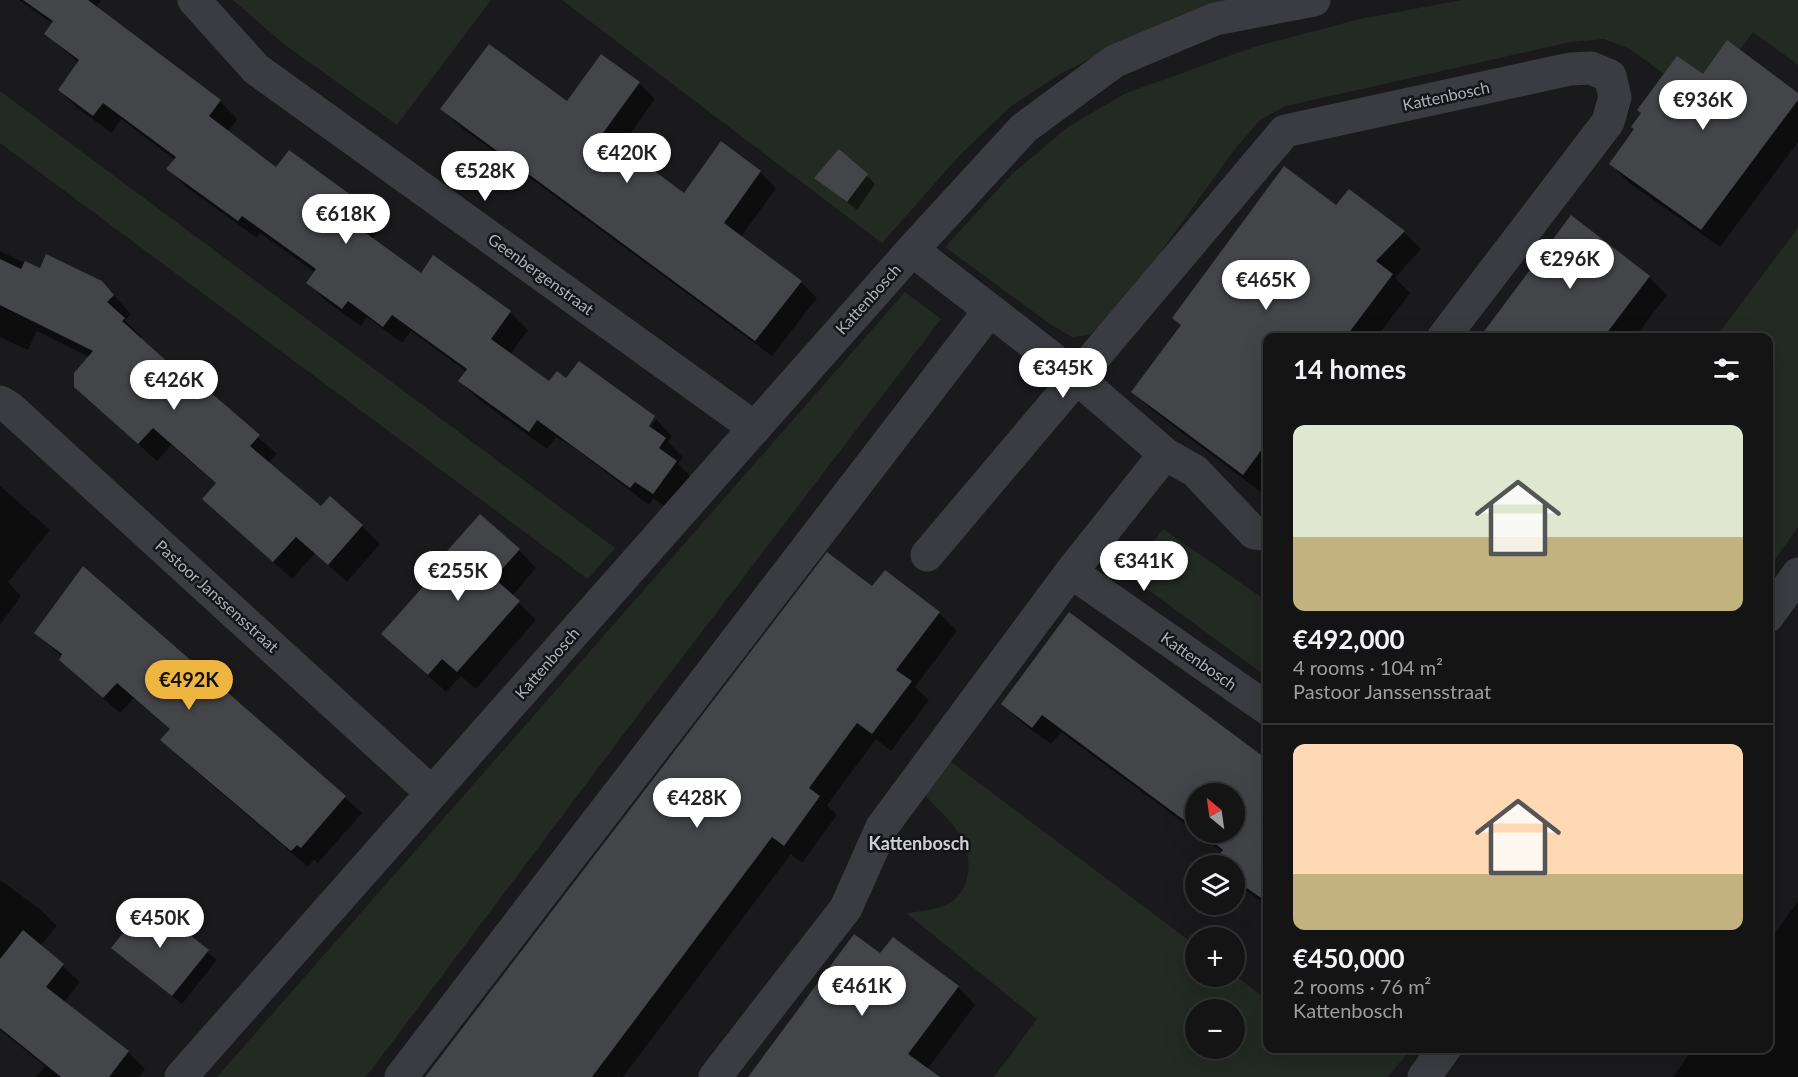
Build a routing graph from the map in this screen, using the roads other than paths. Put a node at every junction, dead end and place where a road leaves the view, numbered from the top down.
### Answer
1 (194, 0) edge
2 (1314, 0) edge
3 (912, 250) junction
4 (990, 310) junction
5 (1447, 333) edge
6 (1076, 377) junction
7 (0, 402) edge
8 (755, 428) junction
9 (1165, 454) junction
10 (1263, 534) edge
11 (927, 555) dead end
12 (1071, 572) junction
13 (1798, 574) edge
14 (1773, 608) edge
15 (1263, 706) edge
16 (432, 793) junction
17 (1441, 1053) edge
18 (182, 1077) edge
19 (401, 1077) edge
20 (715, 1077) edge
21 (1424, 1077) edge

1 - 8 street, Geenbergenstraat
2 - 3 street, Kattenbosch
3 - 4 street, Kattenbosch
3 - 8 street, Kattenbosch
4 - 6 street, Kattenbosch
4 - 19 street
5 - 6 street, Kattenbosch
6 - 9 street, Kattenbosch
6 - 11 street, Kattenbosch
7 - 16 street, Pastoor Janssensstraat
8 - 16 street, Kattenbosch
9 - 10 street, Kattenbosch
9 - 12 street
12 - 15 street, Kattenbosch
12 - 20 street
13 - 14 street
16 - 18 street, Kattenbosch
17 - 21 street

